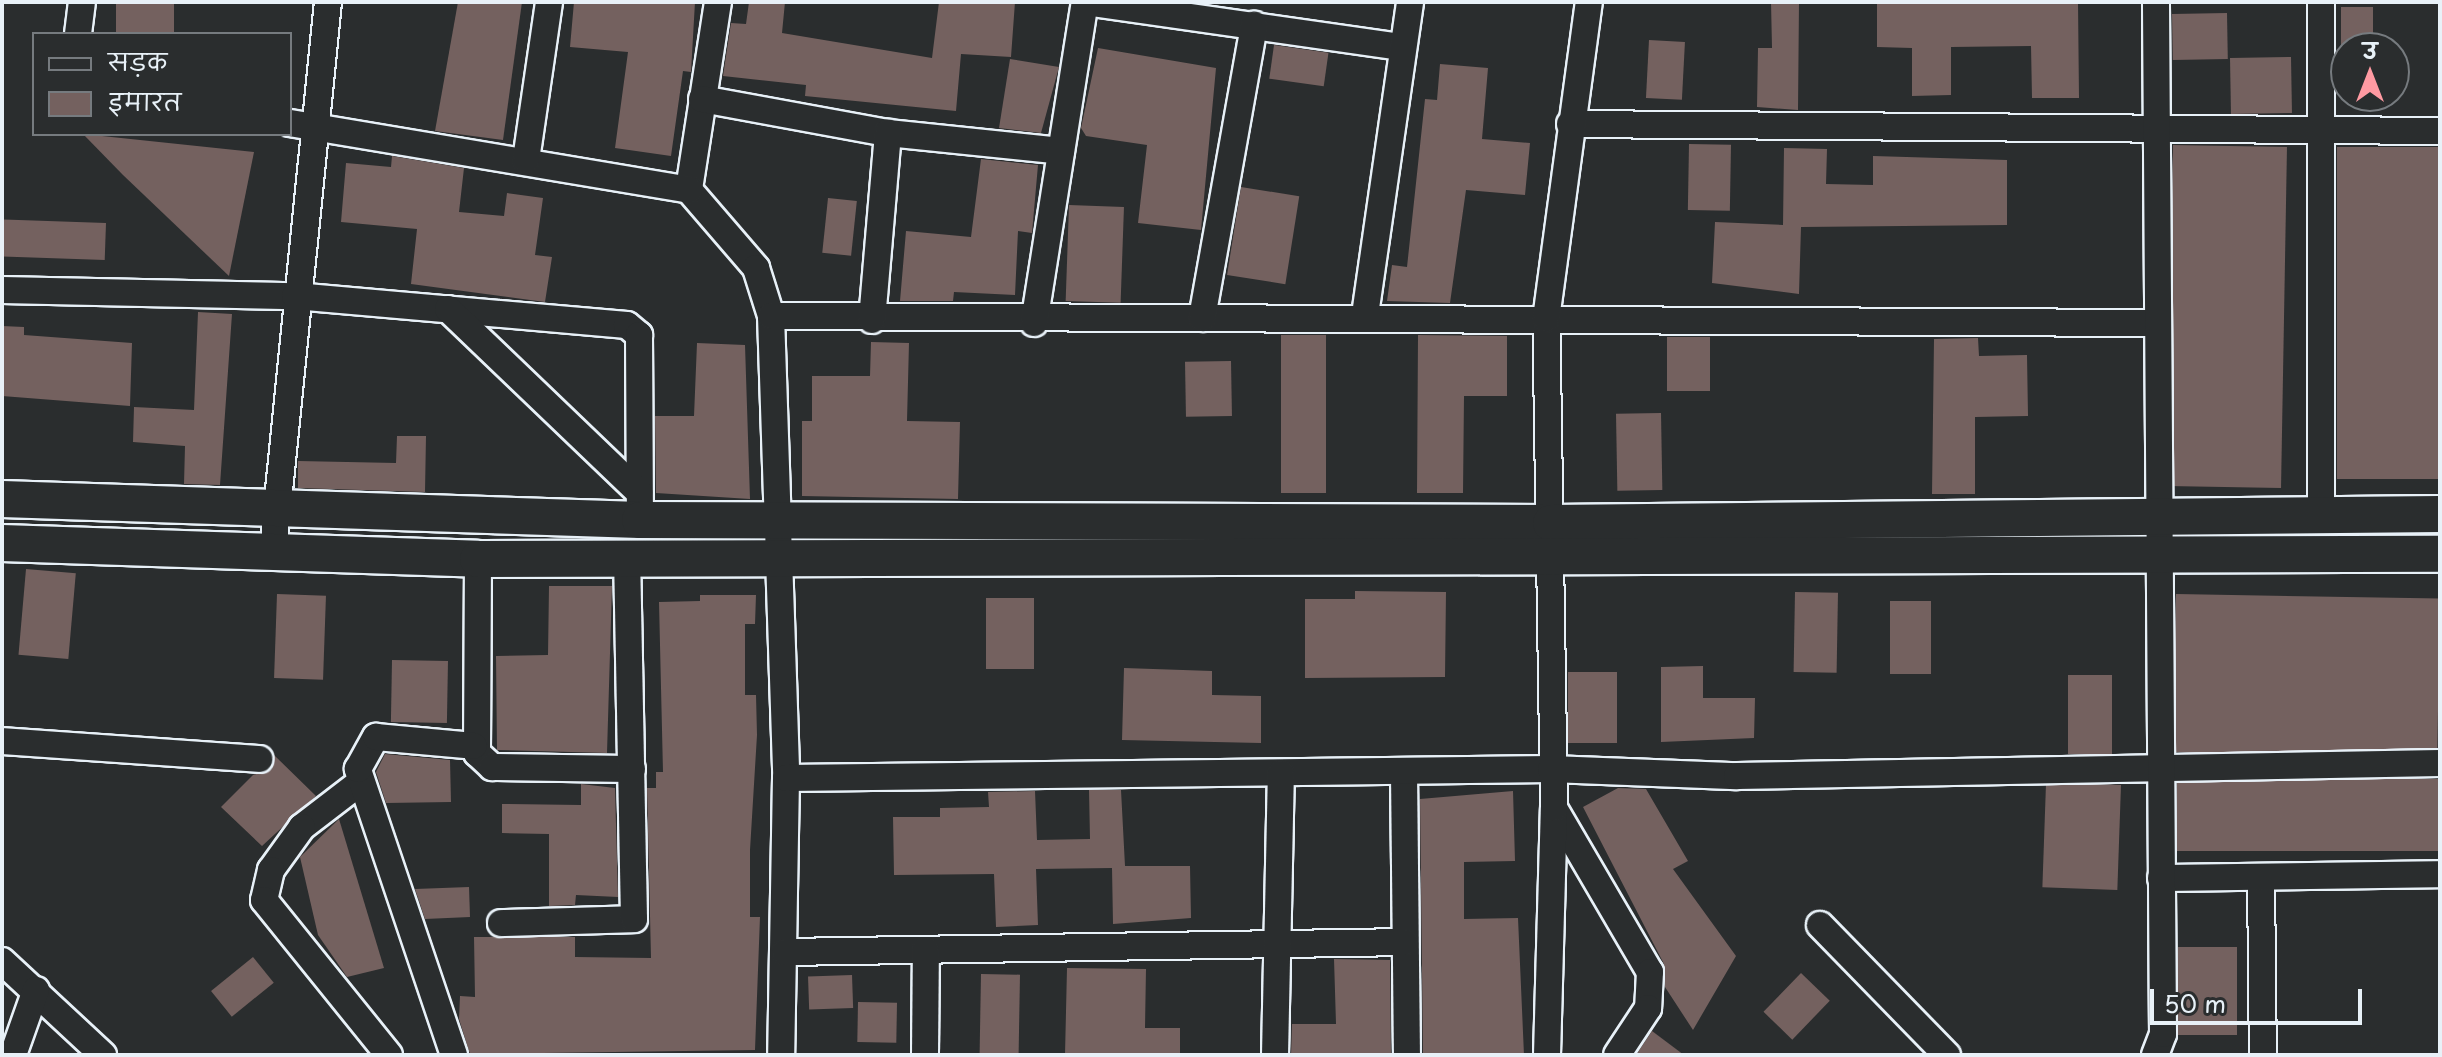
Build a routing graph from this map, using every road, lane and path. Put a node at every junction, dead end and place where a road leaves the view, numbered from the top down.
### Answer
1 (82, 2) edge
2 (328, 2) edge
3 (549, 2) edge
4 (718, 2) edge
5 (1085, 2) edge
6 (1410, 2) edge
7 (1589, 2) edge
8 (2156, 2) edge
9 (2321, 2) edge
10 (1156, 7) edge
11 (1254, 25) junction
12 (78, 32) edge
13 (1403, 47) junction
14 (702, 99) junction
15 (1570, 124) junction
16 (300, 125) edge
17 (2440, 131) edge
18 (888, 133) junction
19 (2157, 134) junction
20 (2322, 134) junction
21 (1061, 151) junction
22 (526, 160) junction
23 (689, 190) junction
24 (2, 290) edge
25 (295, 296) junction
26 (448, 309) junction
27 (1365, 315) junction
28 (771, 316) junction
29 (1202, 318) junction
30 (1546, 319) junction
31 (872, 320) junction
32 (1034, 323) junction
33 (2157, 323) junction
34 (2, 499) edge
35 (639, 506) junction
36 (276, 510) junction
37 (2440, 514) edge
38 (2321, 516) junction
39 (777, 518) junction
40 (1551, 523) junction
41 (2159, 535) junction
42 (2, 543) edge
43 (273, 550) junction
44 (778, 553) junction
45 (2440, 554) edge
46 (627, 556) junction
47 (478, 559) junction
48 (1551, 559) junction
49 (2, 741) edge
50 (474, 746) junction
51 (259, 759) dead end
52 (2440, 763) edge
53 (2160, 765) junction
54 (632, 769) junction
55 (1551, 769) junction
56 (1404, 772) junction
57 (1281, 773) junction
58 (786, 778) junction
59 (358, 784) junction
60 (1554, 808) junction
61 (2440, 874) edge
62 (2261, 877) junction
63 (2161, 878) junction
64 (501, 923) dead end
65 (1820, 925) dead end
66 (1405, 942) junction
67 (1279, 949) junction
68 (926, 950) junction
69 (785, 952) junction
70 (2, 961) edge
71 (36, 990) junction
72 (13, 1055) edge
73 (103, 1055) edge
74 (389, 1055) edge
75 (454, 1055) edge
76 (781, 1055) edge
77 (925, 1055) edge
78 (1275, 1055) edge
79 (1407, 1055) edge
80 (1547, 1055) edge
81 (1617, 1055) edge
82 (1947, 1055) edge
83 (2155, 1055) edge
84 (2263, 1055) edge

1 - 12 street
2 - 16 street
3 - 22 street
4 - 14 street
5 - 10 street
5 - 21 street
6 - 13 street
7 - 15 street
8 - 19 street
9 - 20 street
10 - 11 street
11 - 13 street
11 - 29 street
13 - 27 street
14 - 18 street
14 - 23 street
15 - 19 street
15 - 30 street
16 - 22 street
16 - 25 street
17 - 20 street
18 - 21 street
18 - 31 street
19 - 20 street
19 - 33 street
20 - 38 street
21 - 32 street
22 - 23 street
23 - 28 street
24 - 25 street
25 - 26 street
25 - 36 street
26 - 35 street
26 - 35 street
27 - 29 street
27 - 30 street
28 - 31 street
28 - 39 street
29 - 32 street
30 - 33 street
30 - 40 street
31 - 32 street
33 - 41 street
34 - 36 street
35 - 36 street
35 - 39 street
36 - 43 street
37 - 38 street
38 - 41 street
39 - 40 street
39 - 44 street
40 - 41 street
40 - 48 street
41 - 45 street
41 - 48 street
41 - 53 street
42 - 43 street
43 - 47 street
44 - 46 street
44 - 48 street
44 - 58 street
46 - 47 street
46 - 54 street
47 - 50 street
48 - 55 street
49 - 51 street
50 - 54 street
50 - 59 street
52 - 53 street
53 - 55 street
53 - 63 street
54 - 64 street
55 - 56 street
55 - 60 street
56 - 57 street
56 - 66 street
57 - 58 street
57 - 67 street
58 - 69 street
59 - 74 street
59 - 75 street
60 - 80 street
60 - 81 street
61 - 62 street
62 - 63 street
62 - 84 street
63 - 83 street
65 - 82 street
66 - 67 street
66 - 79 street
67 - 68 street
67 - 78 street
68 - 69 street
68 - 77 street
69 - 76 street
70 - 71 street
71 - 72 street
71 - 73 street

